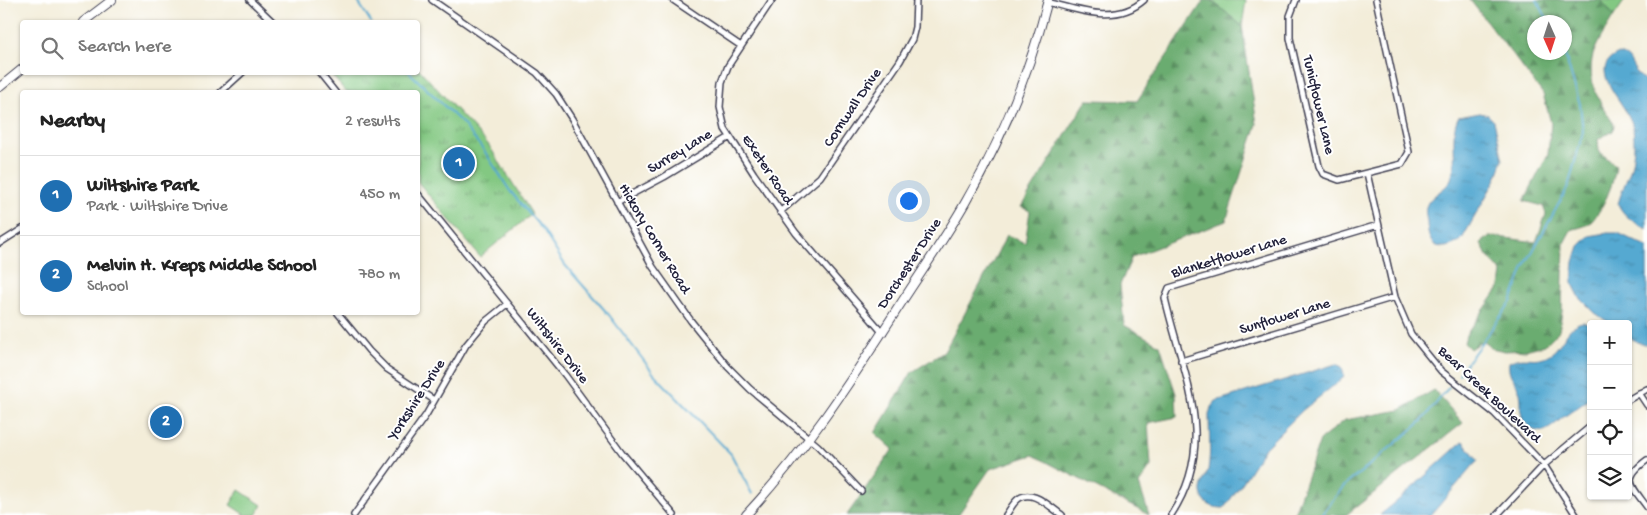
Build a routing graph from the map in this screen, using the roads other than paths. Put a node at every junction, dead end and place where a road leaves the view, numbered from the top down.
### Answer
1 (112, 0) edge
2 (250, 0) edge
3 (432, 0) edge
4 (673, 0) edge
5 (772, 0) edge
6 (916, 0) edge
7 (1144, 0) edge
8 (1296, 0) edge
9 (1376, 0) edge
10 (1048, 1) edge
11 (86, 20) edge
12 (271, 20) edge
13 (741, 46) junction
14 (20, 71) edge
15 (240, 75) edge
16 (321, 75) edge
17 (0, 87) edge
18 (224, 90) edge
19 (333, 90) edge
20 (730, 137) junction
21 (1367, 173) junction
22 (420, 196) edge
23 (617, 202) junction
24 (780, 212) junction
25 (1378, 225) junction
26 (20, 230) edge
27 (0, 243) edge
28 (1395, 297) junction
29 (507, 304) junction
30 (340, 315) edge
31 (883, 333) junction
32 (1181, 361) junction
33 (1647, 389) edge
34 (1639, 393) junction
35 (1632, 397) edge
36 (434, 400) junction
37 (1647, 405) edge
38 (1587, 429) edge
39 (811, 439) junction
40 (1647, 460) edge
41 (1544, 464) junction
42 (861, 491) dead end
43 (1647, 507) edge
44 (354, 515) edge
45 (674, 515) edge
46 (746, 515) edge
47 (1006, 515) edge
48 (1062, 515) edge
49 (1171, 515) edge
50 (1497, 515) edge
51 (1576, 515) edge

1 - 11 street
2 - 12 street
3 - 23 street, Hickory Corner Road
4 - 13 street
5 - 13 street, Exeter Road
6 - 24 street, Cornwall Drive
7 - 10 street
8 - 21 street, Tunicflower Lane
9 - 21 street, Tunicflower Lane
10 - 31 street, Dorchester Drive
13 - 20 street, Exeter Road
14 - 17 street
15 - 18 street
16 - 19 street
20 - 23 street, Surrey Lane
20 - 24 street, Exeter Road
21 - 25 street, Bear Creek Boulevard
22 - 29 street, Wiltshire Drive
23 - 39 street, Hickory Corner Road
24 - 31 street, Exeter Road
25 - 28 street, Bear Creek Boulevard
25 - 32 street, Blanketflower Lane
26 - 27 street
28 - 32 street, Sunflower Lane
28 - 41 street, Bear Creek Boulevard
29 - 36 street, Yorkshire Drive
29 - 45 street, Wiltshire Drive
30 - 36 street
31 - 39 street, Dorchester Drive
32 - 49 street, Blanketflower Lane
33 - 34 street
34 - 35 street
34 - 37 street
36 - 44 street, Yorkshire Drive
38 - 41 street
39 - 42 street, Hickory Corner Road
39 - 46 street, Dorchester Drive
40 - 43 street
41 - 50 street
41 - 51 street, Bear Creek Boulevard
47 - 48 street

